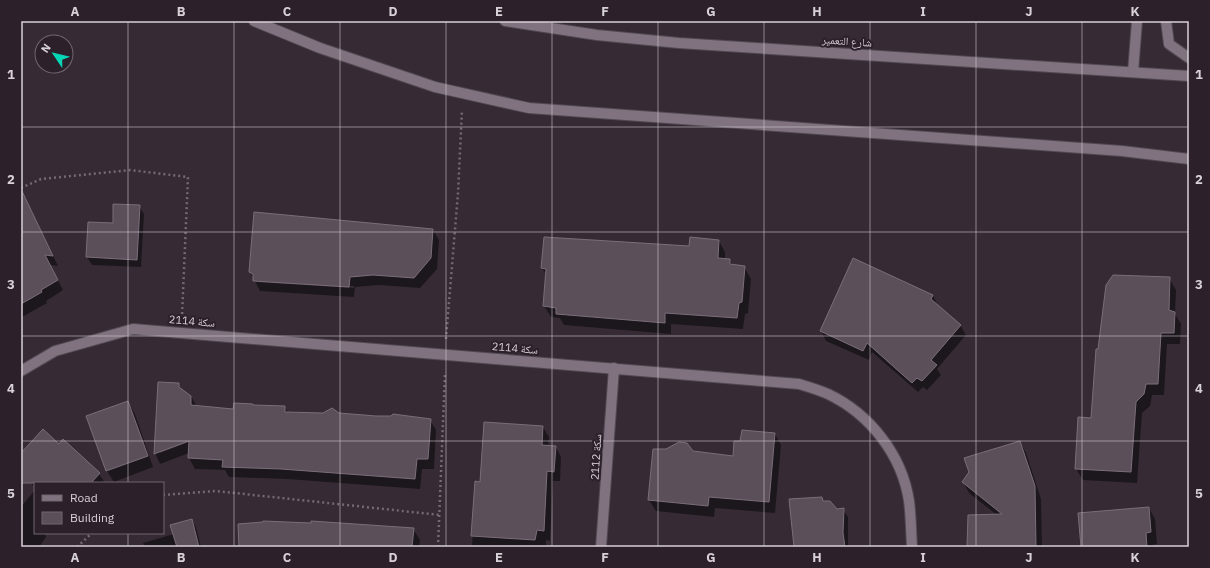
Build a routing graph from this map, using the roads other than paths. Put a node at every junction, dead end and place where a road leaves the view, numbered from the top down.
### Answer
1 (254, 21) edge
2 (505, 21) edge
3 (1137, 21) edge
4 (1166, 21) edge
5 (1189, 58) edge
6 (1133, 72) junction
7 (1189, 76) edge
8 (1189, 159) edge
9 (614, 368) junction
10 (21, 371) edge
11 (601, 547) edge
12 (912, 547) edge

1 - 8 street
2 - 6 street, شارع التعمير
3 - 6 street
4 - 5 street
6 - 7 street, شارع التعمير
9 - 10 street, سكة 2114
9 - 11 street, سكة 2112
9 - 12 street, سكة 2114

